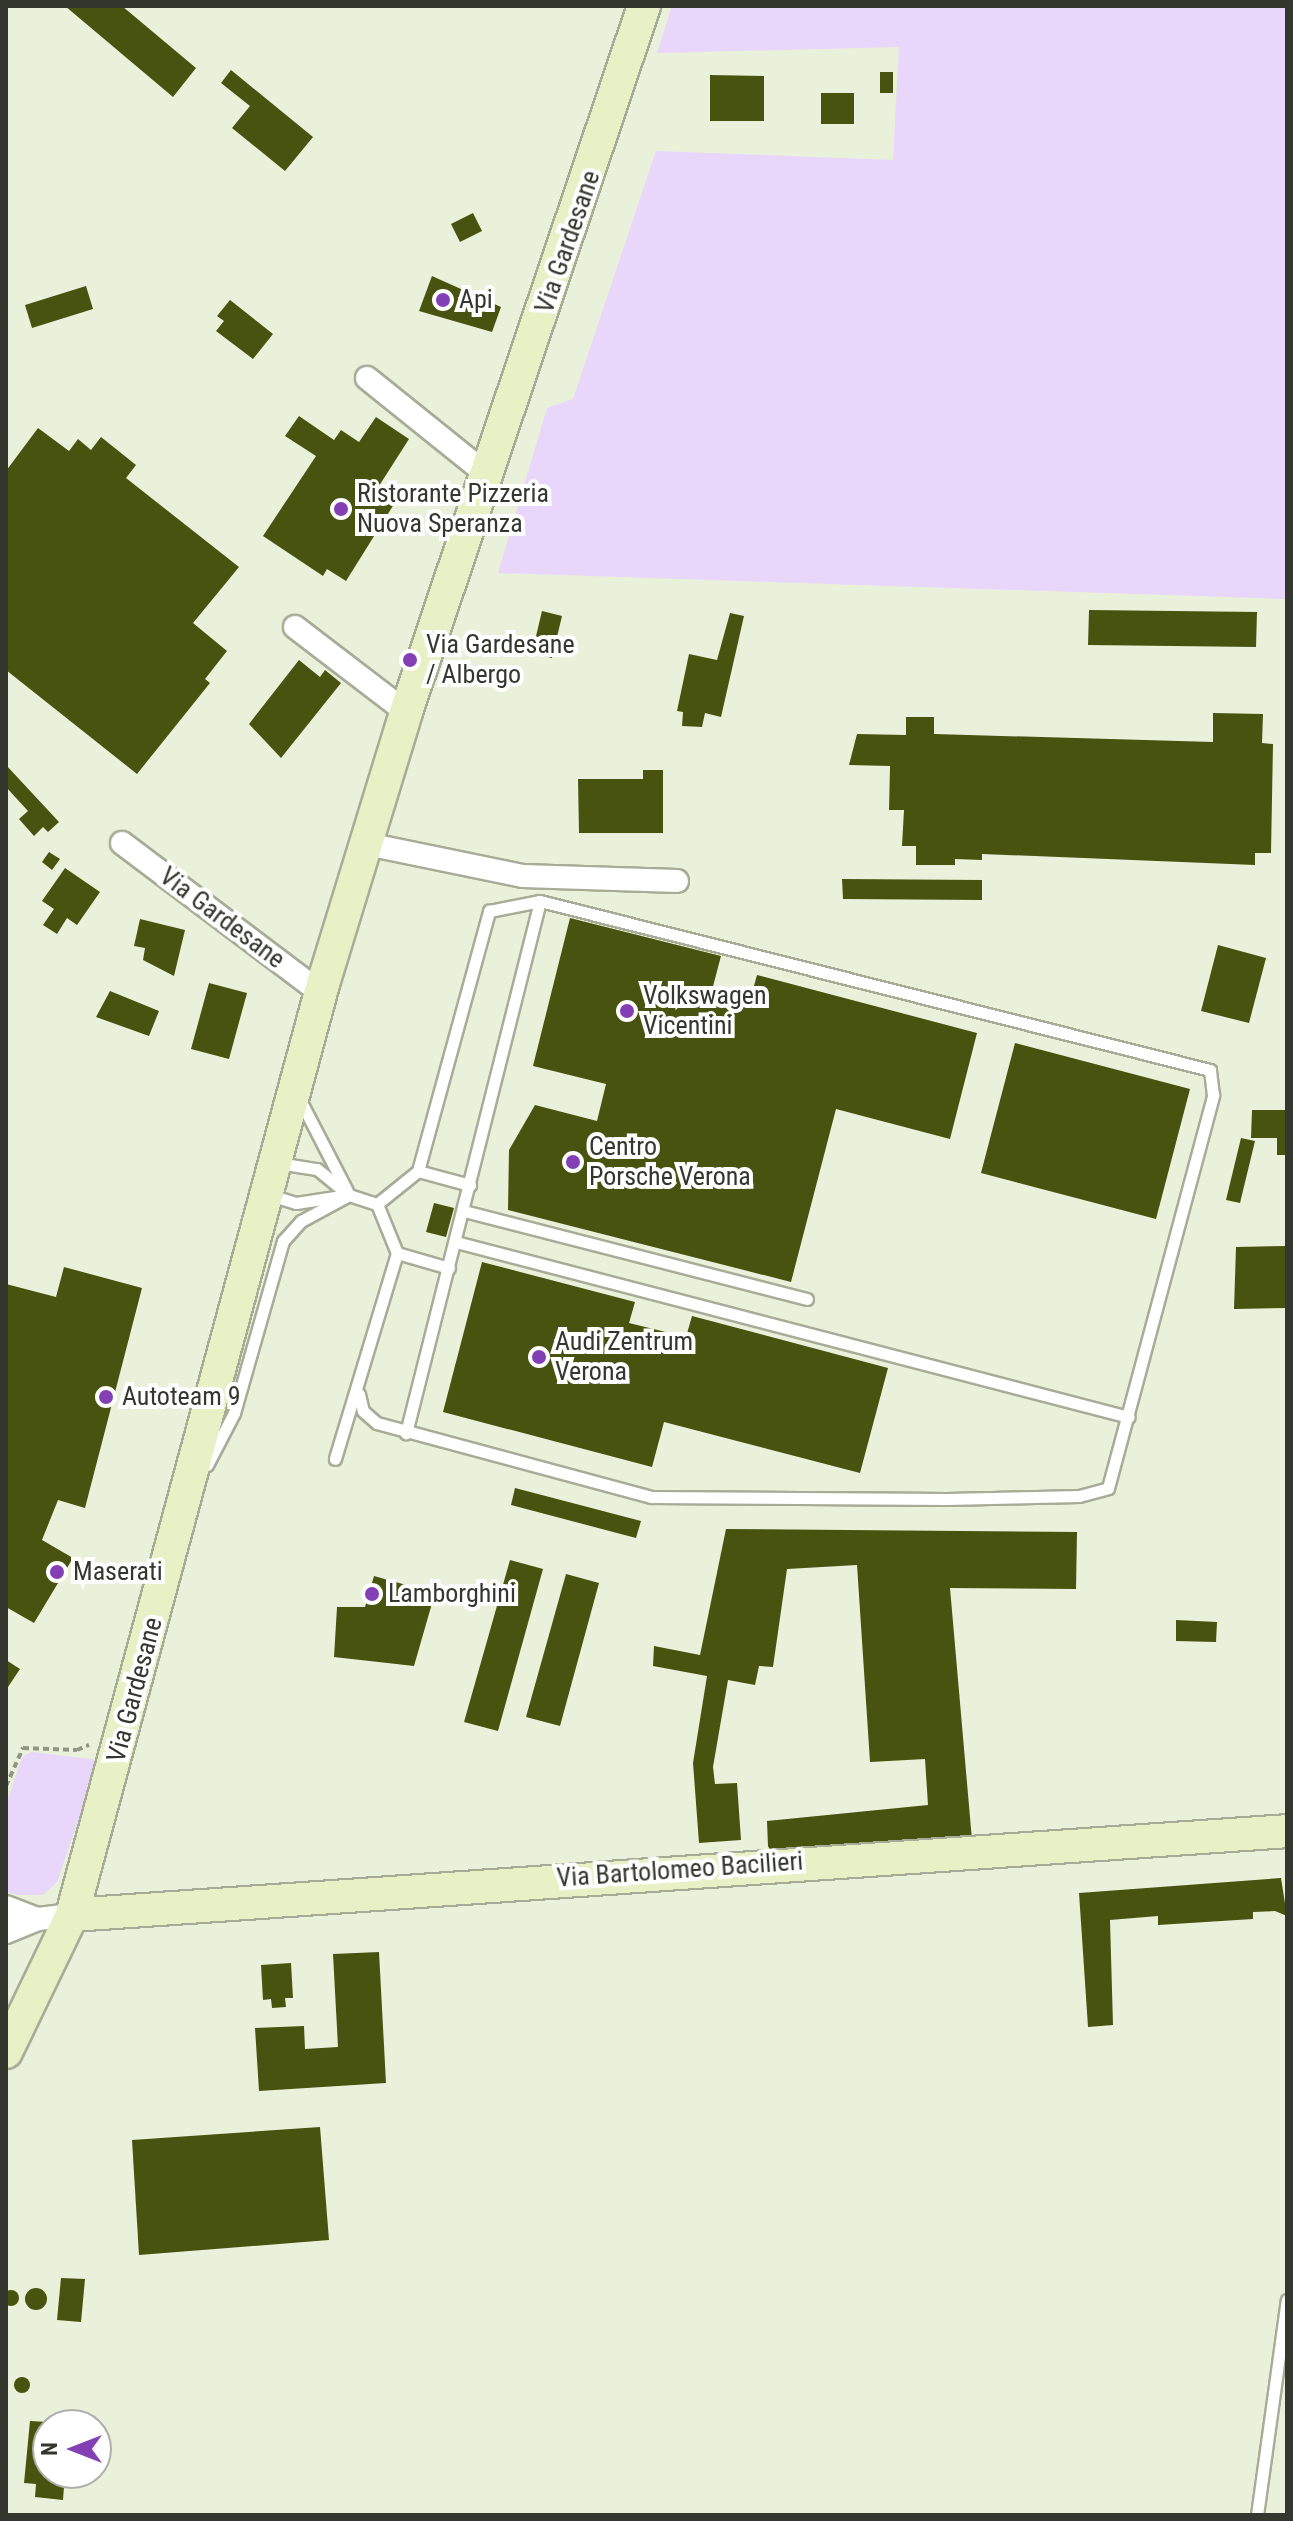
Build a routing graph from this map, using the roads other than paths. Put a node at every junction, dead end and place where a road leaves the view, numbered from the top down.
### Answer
1 (644, 6) edge
2 (367, 378) dead end
3 (489, 476) junction
4 (295, 627) dead end
5 (406, 712) junction
6 (122, 843) dead end
7 (367, 844) junction
8 (677, 881) dead end
9 (540, 901) junction
10 (321, 993) junction
11 (296, 1093) junction
12 (278, 1163) junction
13 (418, 1171) junction
14 (470, 1185) junction
15 (270, 1195) junction
16 (349, 1195) junction
17 (377, 1204) junction
18 (464, 1211) junction
19 (456, 1242) junction
20 (397, 1253) junction
21 (449, 1268) junction
22 (807, 1299) dead end
23 (359, 1394) junction
24 (1129, 1417) junction
25 (406, 1433) junction
26 (335, 1459) dead end
27 (184, 1508) junction
28 (1287, 1831) edge
29 (6, 1907) edge
30 (72, 1915) junction
31 (38, 1919) junction
32 (6, 1932) edge
33 (6, 2052) edge
34 (1287, 2300) edge
35 (1257, 2515) edge

1 - 3 main road, Via Gardesane
2 - 3 street
3 - 5 main road, Via Gardesane
4 - 5 street
5 - 7 main road, Via Gardesane
6 - 10 street, Via Gardesane
7 - 8 street
7 - 10 main road, Via Gardesane
9 - 13 lane
9 - 14 lane
9 - 24 lane
10 - 11 main road, Via Gardesane
11 - 12 main road, Via Gardesane
11 - 16 lane
12 - 15 main road, Via Gardesane
12 - 16 lane
13 - 14 lane
13 - 17 lane
14 - 18 lane
15 - 16 lane
15 - 27 main road, Via Gardesane
16 - 17 lane
16 - 27 lane
17 - 20 lane
18 - 19 lane
18 - 22 lane
19 - 21 lane
19 - 24 lane
20 - 21 lane
20 - 23 lane
21 - 25 lane
23 - 25 lane
23 - 26 lane
24 - 25 lane
27 - 30 main road, Via Gardesane
28 - 30 main road, Via Bartolomeo Bacilieri
29 - 31 street
30 - 31 street
30 - 33 main road, Via Gardesane
31 - 32 street
34 - 35 lane

